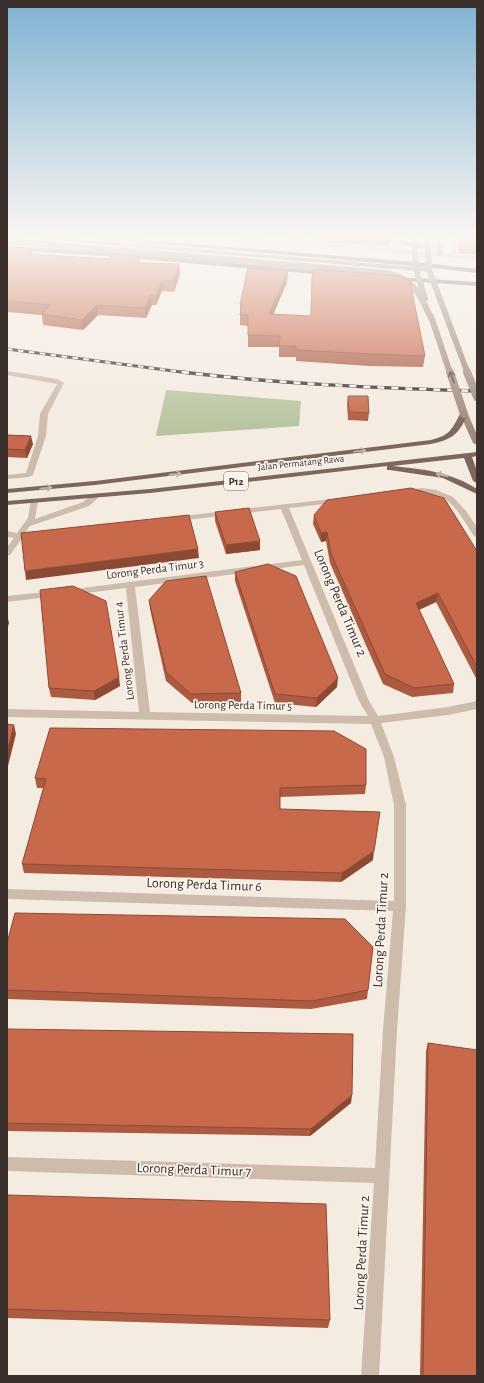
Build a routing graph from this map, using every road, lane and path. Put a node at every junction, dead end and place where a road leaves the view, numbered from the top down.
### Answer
1 (421, 301) edge
2 (426, 301) edge
3 (440, 301) edge
4 (433, 322) junction
5 (7, 373) edge
6 (477, 398) edge
7 (464, 414) junction
8 (477, 443) edge
9 (477, 454) edge
10 (467, 456) junction
11 (376, 466) junction
12 (7, 477) edge
13 (477, 481) edge
14 (7, 491) edge
15 (477, 492) edge
16 (401, 493) edge
17 (96, 496) junction
18 (351, 499) edge
19 (34, 501) junction
20 (7, 503) edge
21 (284, 507) junction
22 (168, 520) edge
23 (29, 524) junction
24 (7, 534) edge
25 (40, 534) edge
26 (477, 534) edge
27 (20, 536) junction
28 (7, 553) edge
29 (306, 562) junction
30 (130, 584) junction
31 (7, 599) edge
32 (477, 705) edge
33 (7, 713) edge
34 (145, 716) junction
35 (375, 720) junction
36 (7, 894) edge
37 (400, 906) junction
38 (7, 1164) edge
39 (381, 1176) junction
40 (370, 1376) edge

1 - 4 street, bridge
2 - 4 street, bridge
3 - 6 street, bridge
7 -> 4 street, bridge
5 - 12 street
7 - 8 street
14 -> 7 main road
9 - 10 main road, Jalan Permatang Rawa / P12
10 - 11 main road, Jalan Permatang Rawa / P12
10 - 13 main road
15 -> 11 main road
11 - 17 main road, Jalan Permatang Rawa / P12
16 - 26 street
17 - 19 main road, Jalan Permatang Rawa / P12
17 - 23 street
18 - 21 street
19 - 20 main road, Jalan Permatang Rawa / P12
19 - 23 street
21 - 22 street
21 - 29 street, Lorong Perda Timur 2
23 - 27 street
24 - 27 street
25 - 27 street
27 - 28 street
29 - 30 street, Lorong Perda Timur 3
29 - 35 street, Lorong Perda Timur 2
30 - 31 street, Lorong Perda Timur 3
30 - 34 street, Lorong Perda Timur 4
32 - 35 street, Lorong Perda Timur 5
33 - 34 street, Lorong Perda Timur 5
34 - 35 street, Lorong Perda Timur 5
35 - 37 street, Lorong Perda Timur 2
36 - 37 street, Lorong Perda Timur 6
37 - 39 street, Lorong Perda Timur 2
38 - 39 street, Lorong Perda Timur 7
39 - 40 street, Lorong Perda Timur 2

